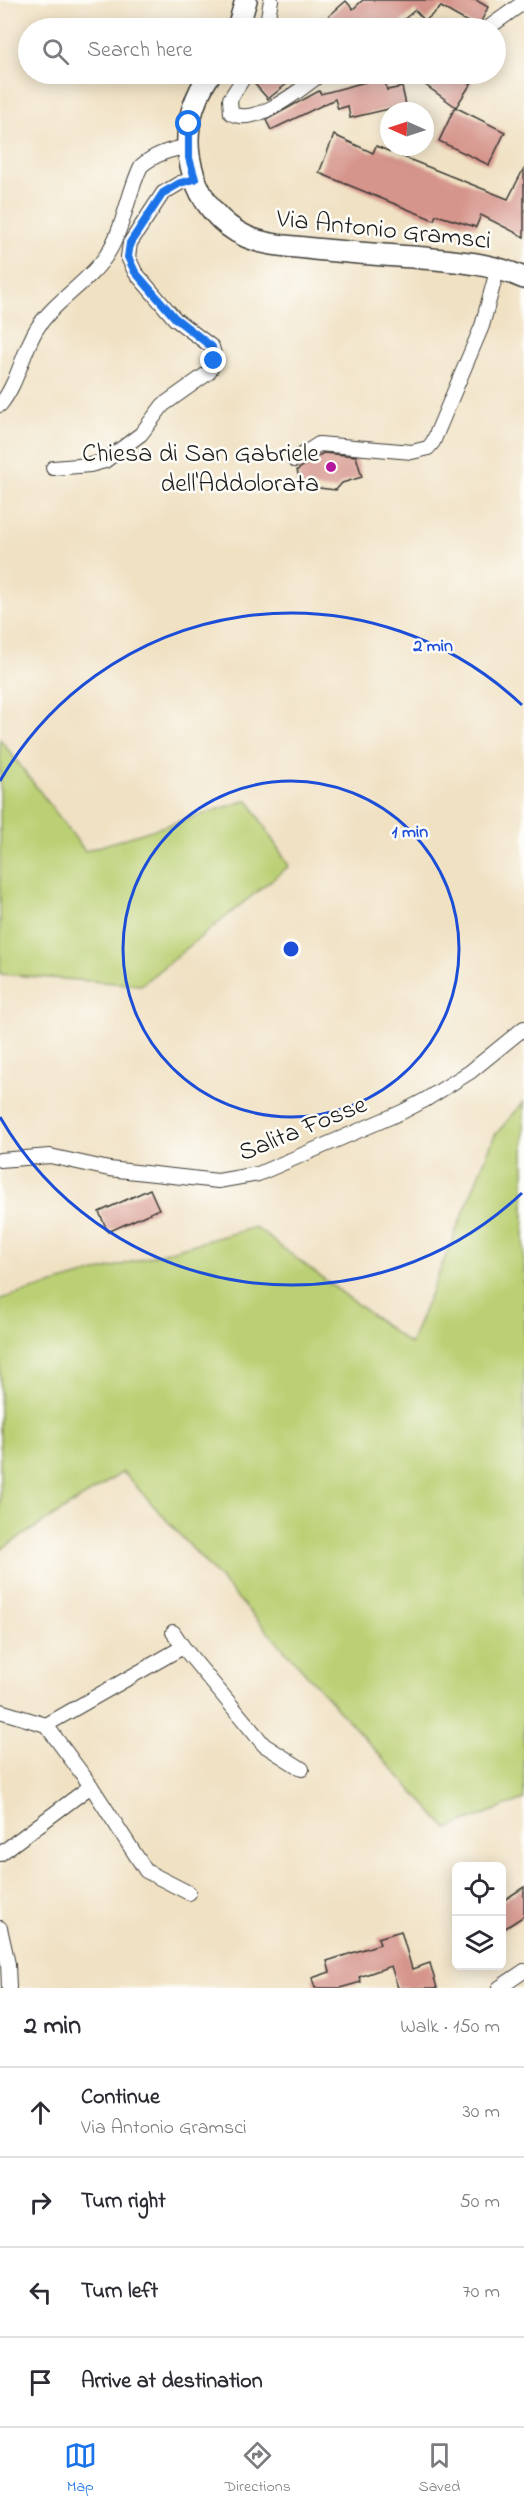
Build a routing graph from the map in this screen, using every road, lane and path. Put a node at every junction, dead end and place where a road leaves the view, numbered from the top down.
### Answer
1 (246, 0) edge
2 (270, 0) edge
3 (524, 2) edge
4 (241, 18) edge
5 (267, 18) edge
6 (502, 18) edge
7 (204, 84) edge
8 (240, 84) edge
9 (306, 84) edge
10 (188, 147) junction
11 (195, 179) junction
12 (498, 267) junction
13 (524, 279) edge
14 (0, 405) edge
15 (294, 460) dead end
16 (53, 468) dead end
17 (524, 1028) edge
18 (0, 1161) edge
19 (173, 1632) dead end
20 (183, 1647) junction
21 (0, 1711) edge
22 (46, 1725) junction
23 (302, 1769) dead end
24 (91, 1786) junction
25 (0, 1854) edge
26 (189, 1893) dead end
27 (0, 1928) edge
28 (524, 1971) edge
29 (9, 1988) edge
30 (499, 1988) edge

1 - 4 main road
2 - 5 street
3 - 6 street
7 - 10 main road, Via Antonio Gramsci
8 - 9 street
10 - 11 main road, Via Antonio Gramsci
10 - 14 street
11 - 12 main road, Via Antonio Gramsci
11 - 16 street
12 - 13 main road, Via Antonio Gramsci
12 - 15 street
17 - 18 street, Salita Fosse
19 - 20 street
20 - 22 street
20 - 23 street
21 - 22 street
22 - 24 street
24 - 25 street
24 - 26 street
27 - 29 street
28 - 30 street

